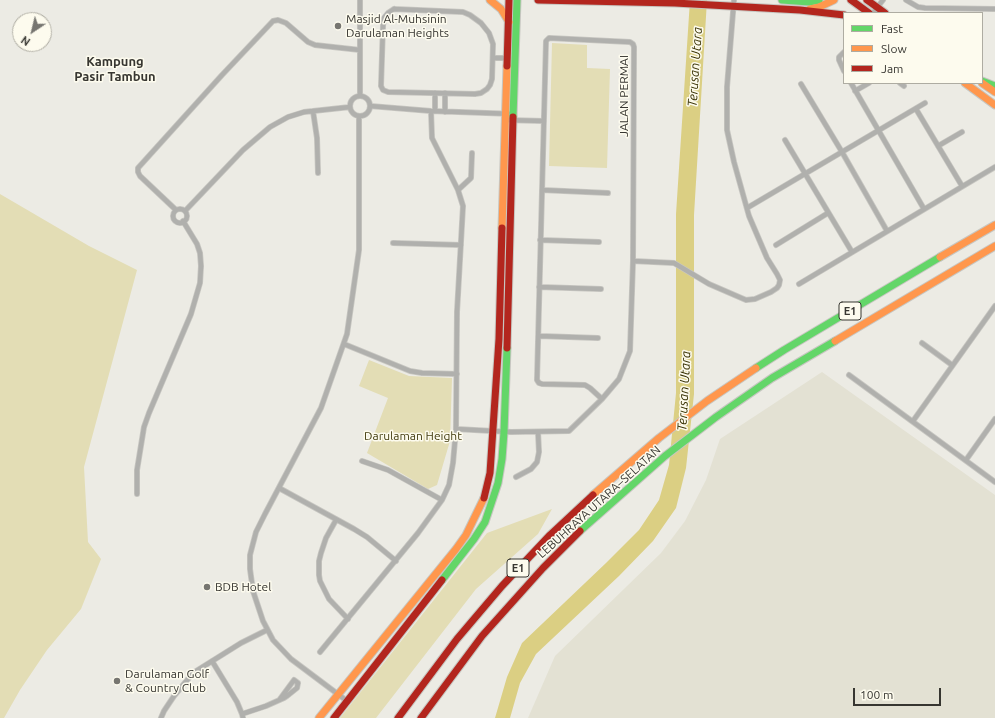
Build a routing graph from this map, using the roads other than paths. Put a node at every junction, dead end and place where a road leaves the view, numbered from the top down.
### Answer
1 (360, 0) edge
2 (490, 0) edge
3 (509, 0) edge
4 (517, 0) edge
5 (538, 0) edge
6 (782, 0) edge
7 (819, 0) edge
8 (834, 0) edge
9 (851, 0) edge
10 (867, 0) edge
11 (883, 0) edge
12 (906, 0) edge
13 (810, 1) edge
14 (734, 3) edge
15 (995, 9) edge
16 (800, 10) junction
17 (875, 10) edge
18 (868, 12) edge
19 (843, 15) edge
20 (509, 22) junction
21 (360, 50) junction
22 (843, 53) edge
23 (493, 58) junction
24 (508, 58) junction
25 (843, 69) edge
26 (983, 82) edge
27 (983, 83) edge
28 (802, 84) dead end
29 (852, 84) edge
30 (868, 84) edge
31 (966, 84) edge
32 (995, 86) edge
33 (855, 91) junction
34 (995, 92) edge
35 (435, 93) junction
36 (445, 93) junction
37 (360, 96) junction
38 (925, 103) dead end
39 (995, 105) edge
40 (370, 106) junction
41 (350, 107) junction
42 (916, 109) junction
43 (313, 111) junction
44 (433, 111) junction
45 (444, 112) junction
46 (359, 116) junction
47 (506, 117) junction
48 (514, 117) junction
49 (544, 121) junction
50 (879, 130) junction
51 (962, 132) dead end
52 (785, 140) dead end
53 (938, 146) junction
54 (842, 152) junction
55 (472, 153) dead end
56 (995, 166) edge
57 (318, 173) dead end
58 (804, 174) junction
59 (962, 186) junction
60 (458, 190) junction
61 (542, 190) junction
62 (608, 193) dead end
63 (747, 208) junction
64 (924, 209) junction
65 (176, 210) junction
66 (185, 212) junction
67 (828, 213) junction
68 (183, 221) junction
69 (995, 225) edge
70 (887, 231) junction
71 (540, 240) junction
72 (599, 242) dead end
73 (393, 243) dead end
74 (461, 245) junction
75 (776, 245) dead end
76 (995, 246) edge
77 (852, 252) junction
78 (633, 261) junction
79 (799, 284) dead end
80 (539, 287) junction
81 (601, 289) dead end
82 (995, 306) edge
83 (539, 336) junction
84 (598, 338) dead end
85 (922, 343) dead end
86 (344, 344) junction
87 (952, 365) junction
88 (457, 374) junction
89 (849, 375) dead end
90 (602, 399) junction
91 (995, 419) edge
92 (913, 422) junction
93 (456, 429) junction
94 (493, 431) junction
95 (504, 432) junction
96 (538, 432) junction
97 (966, 460) junction
98 (362, 461) dead end
99 (516, 477) dead end
100 (995, 482) edge
101 (279, 488) junction
102 (137, 494) dead end
103 (442, 500) junction
104 (336, 520) junction
105 (396, 561) junction
106 (348, 619) junction
107 (268, 630) junction
108 (320, 652) dead end
109 (212, 661) junction
110 (338, 694) junction
111 (280, 699) dead end
112 (347, 701) junction
113 (243, 716) edge
114 (161, 718) edge
115 (319, 718) edge
116 (334, 718) edge
117 (398, 718) edge
118 (420, 718) edge

1 - 21 street
2 - 20 main road
3 - 20 main road
4 - 48 main road
5 - 14 main road
6 - 13 main road
7 - 13 main road
8 - 16 main road
9 - 18 main road
10 - 17 main road
11 - 17 street
12 - 15 street
14 - 16 main road
14 - 63 street
16 - 19 main road
20 - 24 main road
21 - 37 street
21 - 65 street
22 - 25 street
23 - 24 street
23 - 35 street
23 - 36 street
24 - 47 main road
26 - 32 main road
27 - 34 main road
28 - 54 street
29 - 33 street
30 - 33 street
31 - 39 main road
33 - 50 street
35 - 36 street
35 - 44 street
36 - 45 street
37 - 40 street
37 - 41 street
38 - 42 street
40 - 44 street
40 - 46 street
41 - 43 street
41 - 46 street
42 - 50 street
42 - 53 street
43 - 57 street
43 - 66 street
44 - 45 street
44 - 60 street
45 - 47 street
46 - 86 street
47 - 48 street
47 - 94 main road
48 - 49 street
48 - 95 main road
49 - 61 street, JALAN PERMAI
49 - 78 street, JALAN PERMAI
50 - 54 street
50 - 64 street
51 - 53 street
52 - 58 street
53 - 59 street
54 - 58 street
54 - 70 street
55 - 60 street
56 - 59 street
58 - 63 street
58 - 67 street
59 - 64 street
60 - 74 street
61 - 62 street
61 - 71 street, JALAN PERMAI
63 - 78 street
64 - 70 street
65 - 66 street
65 - 68 street
66 - 68 street
67 - 75 street
67 - 77 street
68 - 102 street
69 - 117 main road, LEBUHRAYA UTARA–SELATAN / E1
70 - 77 street
71 - 72 street
71 - 80 street, JALAN PERMAI
73 - 74 street
74 - 88 street
76 - 118 main road, LEBUHRAYA UTARA–SELATAN / E1
77 - 79 street
78 - 90 street, JALAN PERMAI
80 - 81 street
80 - 83 street, JALAN PERMAI
82 - 87 street
83 - 84 street
83 - 90 street, JALAN PERMAI
85 - 87 street
86 - 88 street
86 - 101 street
87 - 92 street
88 - 93 street
89 - 92 street
90 - 96 street, JALAN PERMAI
91 - 97 street
92 - 97 street
93 - 94 street, JALAN PERMAI
93 - 103 street
94 - 95 street, JALAN PERMAI
94 - 110 main road
95 - 96 street, JALAN PERMAI
95 - 112 main road
96 - 99 street
97 - 100 street
98 - 103 street
101 - 104 street
101 - 107 street
103 - 105 street
104 - 105 street
104 - 106 street
105 - 106 street
106 - 108 street
107 - 109 street
107 - 110 street
109 - 113 street
109 - 114 street
110 - 112 street
110 - 115 main road
111 - 113 street
112 - 116 main road

